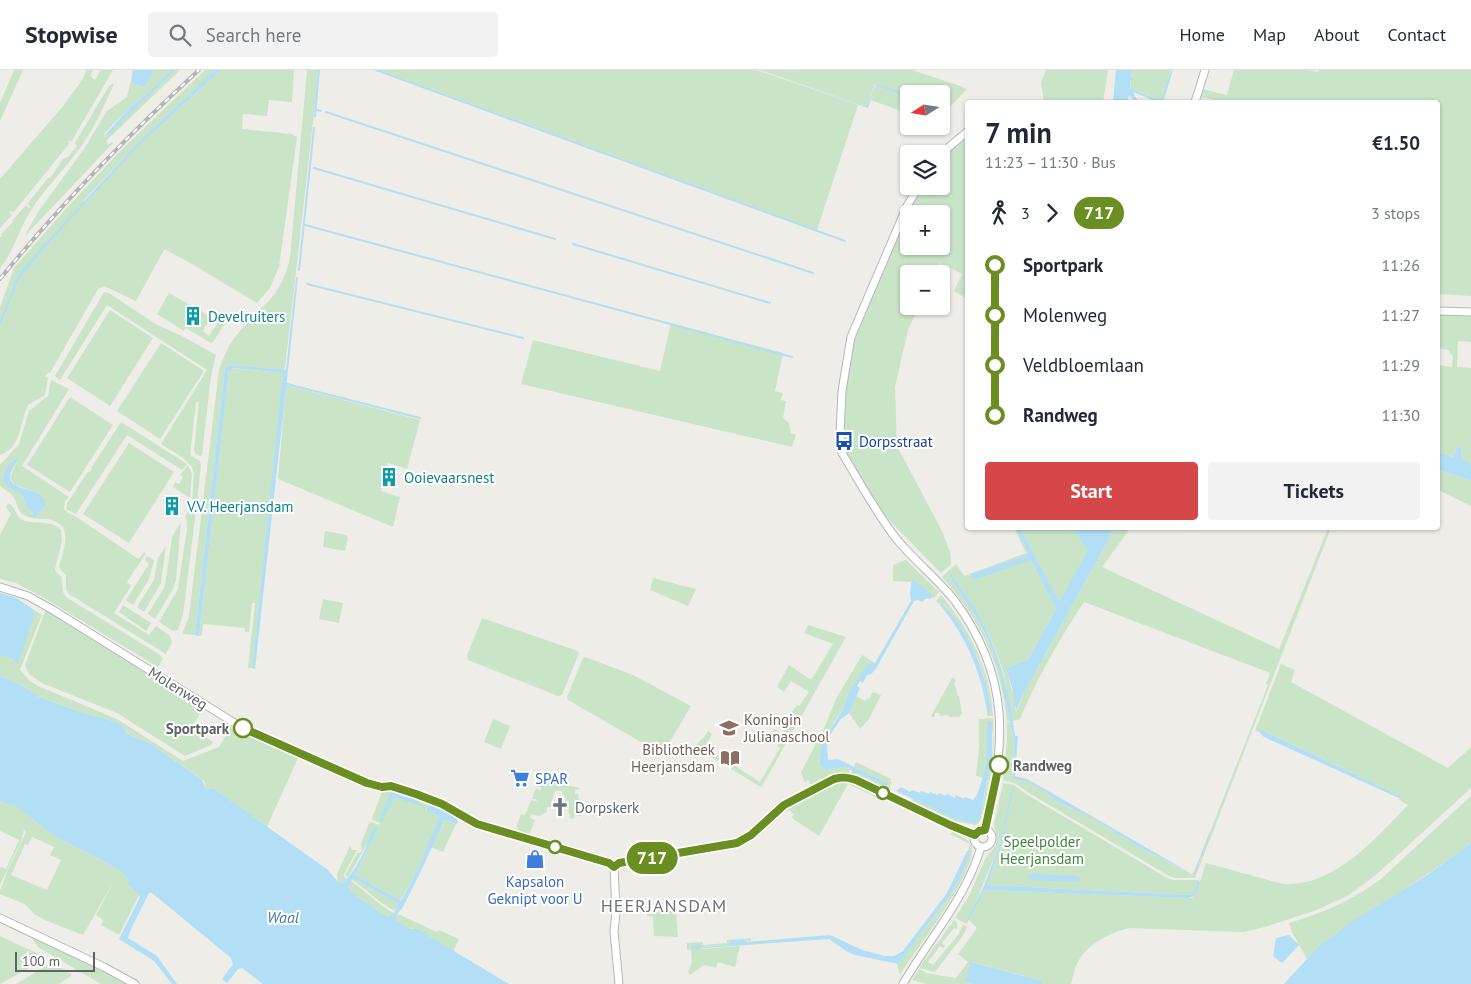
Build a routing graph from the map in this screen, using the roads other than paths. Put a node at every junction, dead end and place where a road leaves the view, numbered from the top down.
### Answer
1 (1204, 70) edge
2 (1196, 100) edge
3 (965, 134) edge
4 (950, 146) edge
5 (914, 195) edge
6 (1440, 311) edge
7 (1471, 312) edge
8 (0, 587) edge
9 (985, 830) junction
10 (975, 835) junction
11 (981, 847) junction
12 (614, 867) junction
13 (0, 918) edge
14 (135, 984) edge
15 (619, 984) edge
16 (903, 984) edge

1 - 2 main road
3 - 4 main road
5 - 9 main road
6 - 7 main road
8 - 12 main road, Molenweg
9 - 10 main road
9 - 11 main road
10 - 11 main road
10 - 12 main road
11 - 16 main road
12 - 15 main road
13 - 14 main road

